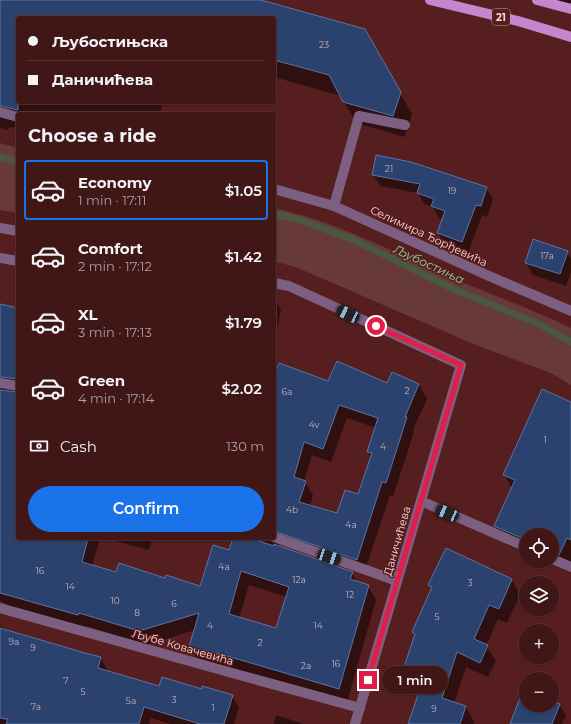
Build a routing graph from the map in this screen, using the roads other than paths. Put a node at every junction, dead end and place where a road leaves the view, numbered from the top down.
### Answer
1 (430, 0) edge
2 (537, 0) edge
3 (571, 9) edge
4 (571, 37) edge
5 (0, 112) edge
6 (16, 116) edge
7 (405, 125) dead end
8 (276, 190) edge
9 (334, 206) junction
10 (0, 228) edge
11 (16, 231) edge
12 (0, 258) edge
13 (16, 261) edge
14 (276, 283) edge
15 (571, 311) edge
16 (0, 383) edge
17 (16, 386) edge
18 (421, 501) junction
19 (276, 538) edge
20 (519, 544) edge
21 (559, 562) edge
22 (571, 567) edge
23 (397, 581) junction
24 (0, 608) edge
25 (360, 708) junction
26 (355, 724) edge

1 - 4 main road, 21
2 - 3 main road
5 - 6 street
7 - 9 street
8 - 9 street, Селимира Ђорђевића
9 - 15 street, Селимира Ђорђевића
10 - 11 street
12 - 13 street
14 - 18 street, Даничићева
16 - 17 street
18 - 20 street
18 - 23 street, Даничићева
19 - 23 street
21 - 22 street
23 - 25 street, Даничићева
24 - 25 street, Љубе Ковачевића
25 - 26 street, Даничићева

